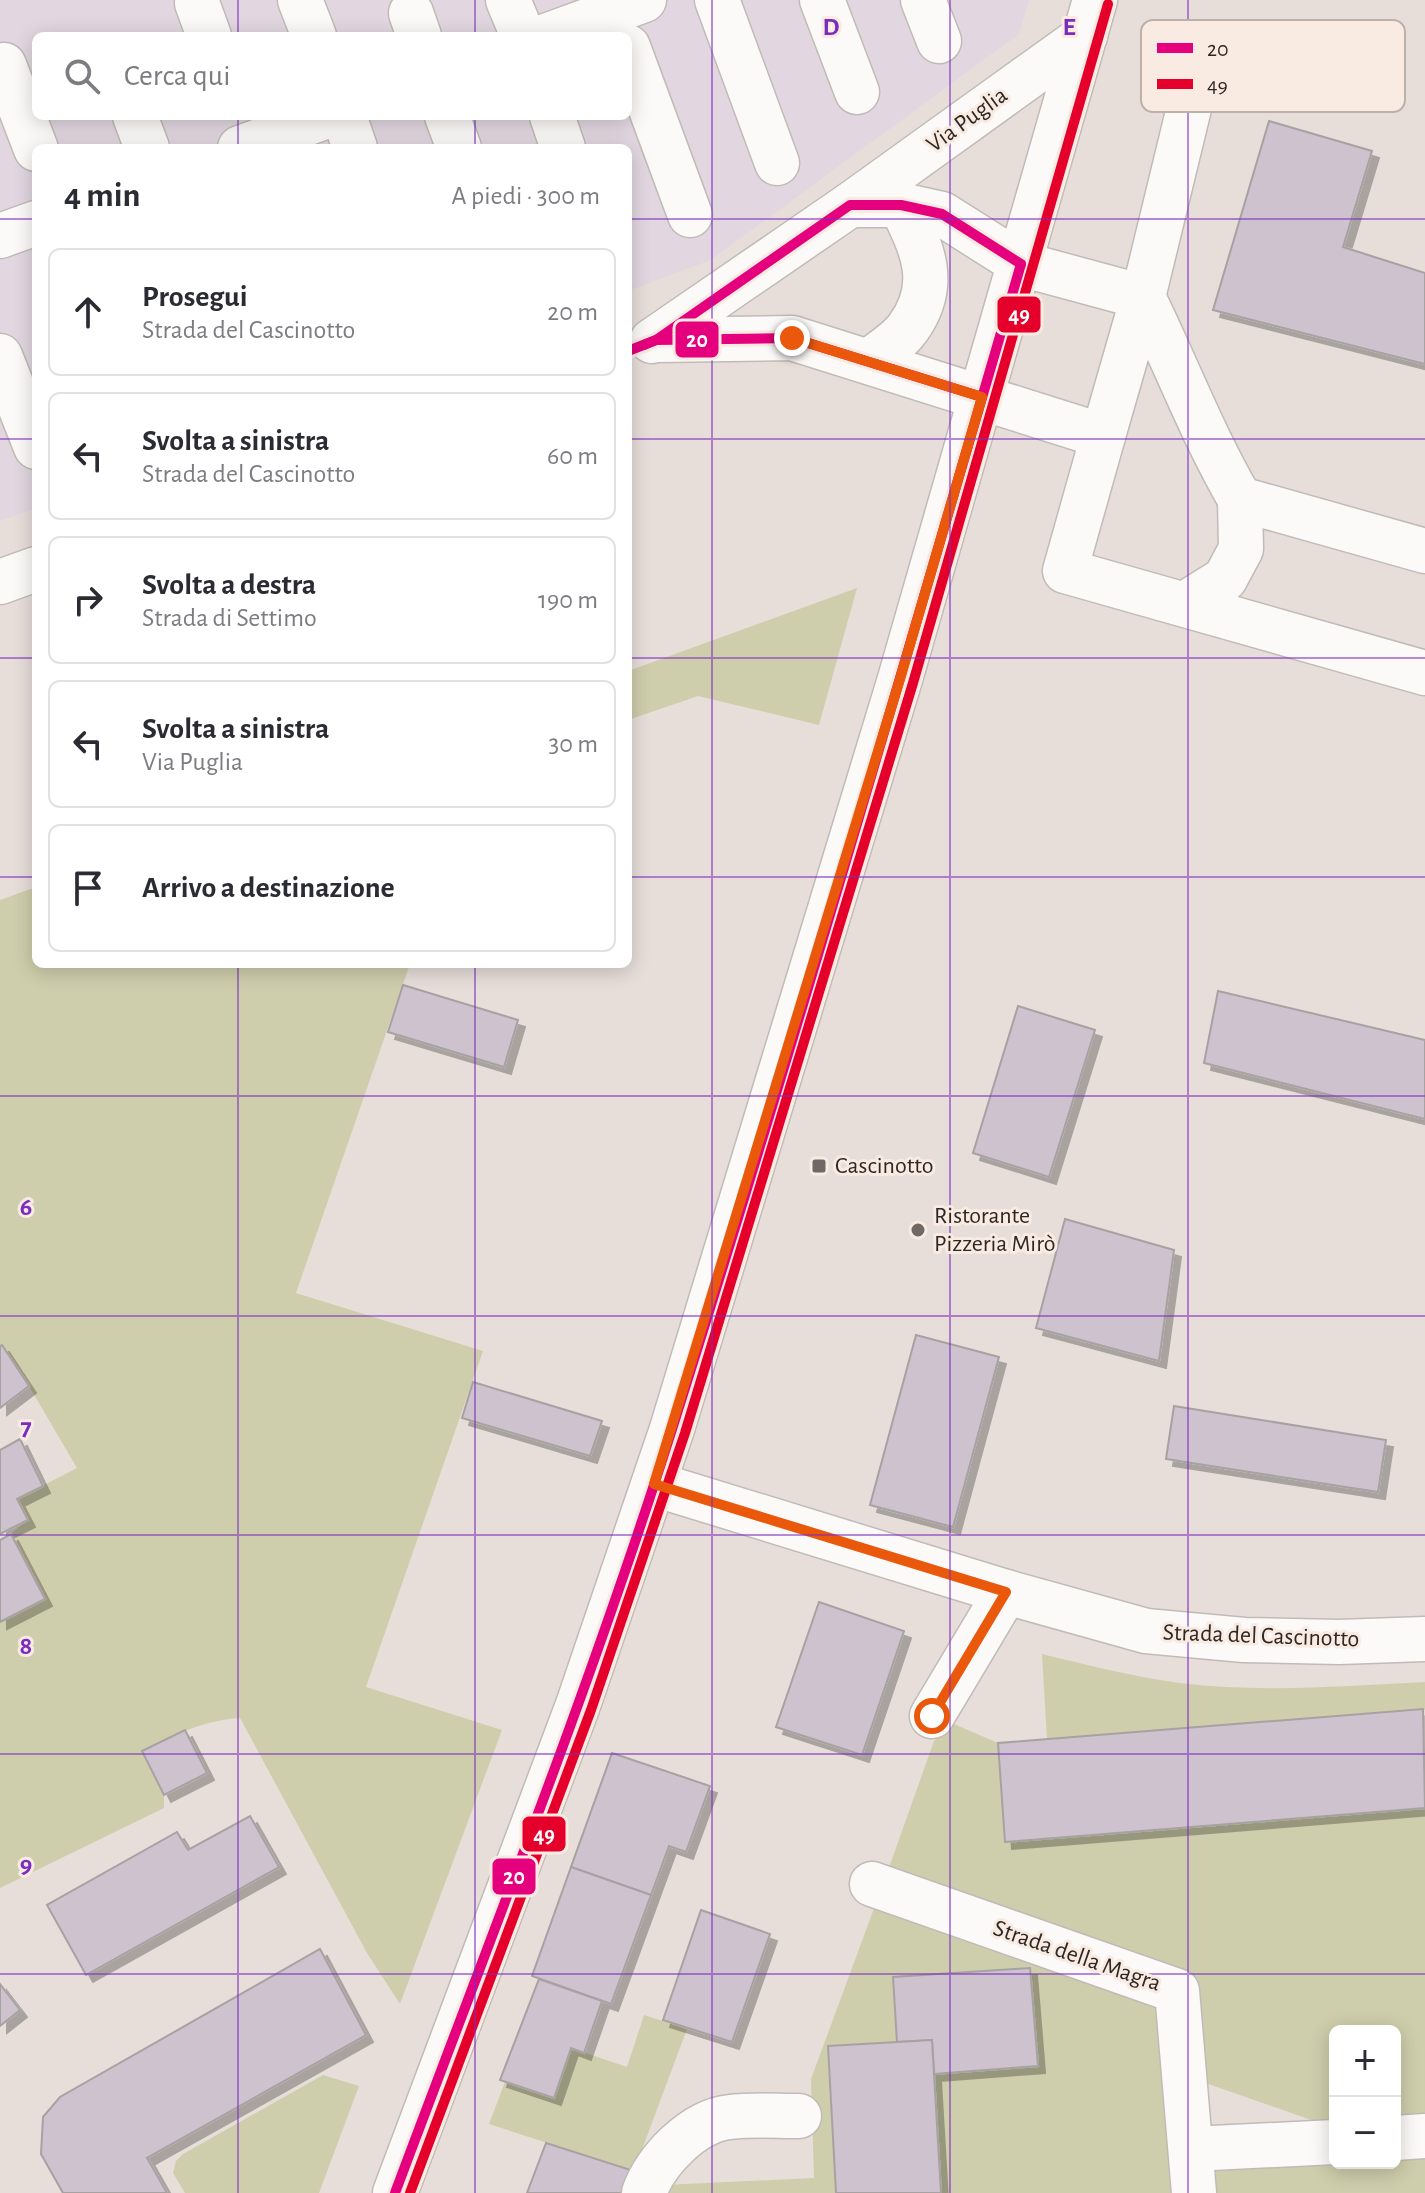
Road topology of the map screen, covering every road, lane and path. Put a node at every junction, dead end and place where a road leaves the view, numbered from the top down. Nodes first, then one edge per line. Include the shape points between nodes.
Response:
1 (300, 0) edge
2 (508, 0) edge
3 (717, 0) edge
4 (822, 0) edge
5 (923, 0) edge
6 (1090, 18) edge
7 (628, 24) edge
8 (312, 32) edge
9 (521, 32) edge
10 (573, 32) edge
11 (632, 36) edge
12 (939, 41) dead end
13 (4, 65) dead end
14 (857, 92) dead end
15 (1188, 112) edge
16 (136, 120) edge
17 (313, 120) edge
18 (345, 120) edge
19 (448, 120) edge
20 (553, 120) edge
21 (244, 139) edge
22 (34, 144) edge
23 (146, 144) edge
24 (354, 144) edge
25 (458, 144) edge
26 (562, 144) edge
27 (777, 163) dead end
28 (850, 205) junction
29 (901, 205) junction
30 (690, 215) dead end
31 (32, 224) edge
32 (0, 236) edge
33 (1021, 264) junction
34 (1143, 297) junction
35 (642, 345) edge
36 (0, 356) edge
37 (869, 361) junction
38 (982, 397) junction
39 (1103, 436) junction
40 (32, 437) edge
41 (1240, 499) junction
42 (1425, 551) edge
43 (1185, 604) junction
44 (1425, 673) edge
45 (654, 1484) junction
46 (1006, 1592) junction
47 (1425, 1639) edge
48 (932, 1716) dead end
49 (872, 1884) dead end
50 (799, 2116) dead end
51 (1425, 2136) edge
52 (1401, 2138) edge
53 (1329, 2142) edge
54 (1191, 2149) junction
55 (395, 2193) edge
56 (644, 2193) edge
57 (1194, 2193) edge

1 - 8 main road
2 - 9 main road
3 - 27 main road
4 - 14 main road
5 - 12 main road
6 - 28 main road, Via Puglia
6 - 33 main road
7 - 10 main road
11 - 30 main road
13 - 22 main road
15 - 34 main road
16 - 23 main road
17 - 21 main road
18 - 24 main road
19 - 25 main road
20 - 26 main road
28 - 29 main road
28 - 35 main road, Via Puglia
29 - 33 main road via 942,214
29 - 37 main road via 921,246 925,287 906,331
31 - 32 main road
33 - 34 main road
33 - 38 main road
34 - 39 main road
34 - 41 main road via 1214,455
35 - 37 main road, Via Puglia via 792,338
36 - 40 main road
37 - 38 main road, Via Puglia
38 - 39 main road, Via Puglia
38 - 45 main road
39 - 43 main road via 1065,571
41 - 42 main road
41 - 43 main road via 1241,549 1225,579
43 - 44 main road
45 - 46 main road, Strada del Cascinotto
45 - 55 main road via 578,1705
46 - 47 main road, Strada del Cascinotto via 1146,1631 1244,1640
46 - 48 main road
49 - 54 main road, Strada della Magra via 1177,1991
50 - 56 main road via 726,2117 686,2135 655,2168
51 - 52 main road
53 - 54 main road
54 - 57 main road, Strada della Magra

